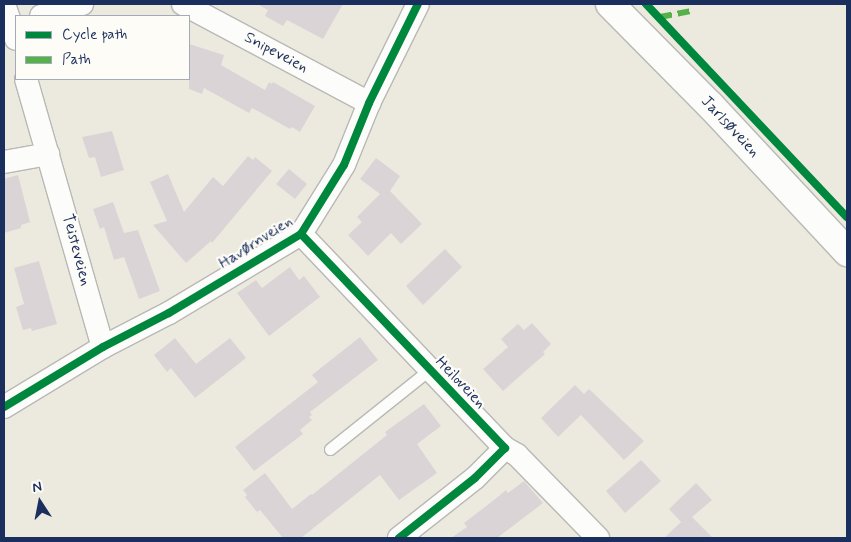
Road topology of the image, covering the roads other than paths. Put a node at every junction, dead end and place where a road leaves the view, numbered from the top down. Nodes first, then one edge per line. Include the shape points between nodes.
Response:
1 (4, 4) edge
2 (82, 4) edge
3 (183, 4) edge
4 (418, 4) edge
5 (610, 4) edge
6 (44, 15) edge
7 (15, 29) edge
8 (26, 80) edge
9 (369, 103) junction
10 (48, 154) junction
11 (4, 162) edge
12 (301, 234) junction
13 (847, 252) edge
14 (103, 347) junction
15 (429, 370) junction
16 (4, 407) edge
17 (505, 448) junction
18 (330, 449) dead end
19 (399, 538) edge
20 (598, 538) edge

1 - 7 street
2 - 6 street
3 - 9 street, Snipeveien
4 - 9 street, Havørnveien
5 - 13 street, Jarlsøveien via 711,106
8 - 10 street, Teisteveien
9 - 12 street, Havørnveien via 344,165
10 - 11 street
10 - 14 street, Teisteveien
12 - 14 street, Havørnveien
12 - 15 street, Heiloveien
14 - 16 street, Havørnveien
15 - 17 street, Heiloveien
15 - 18 lane
17 - 19 street via 475,478
17 - 20 street, Heiloveien via 517,455

